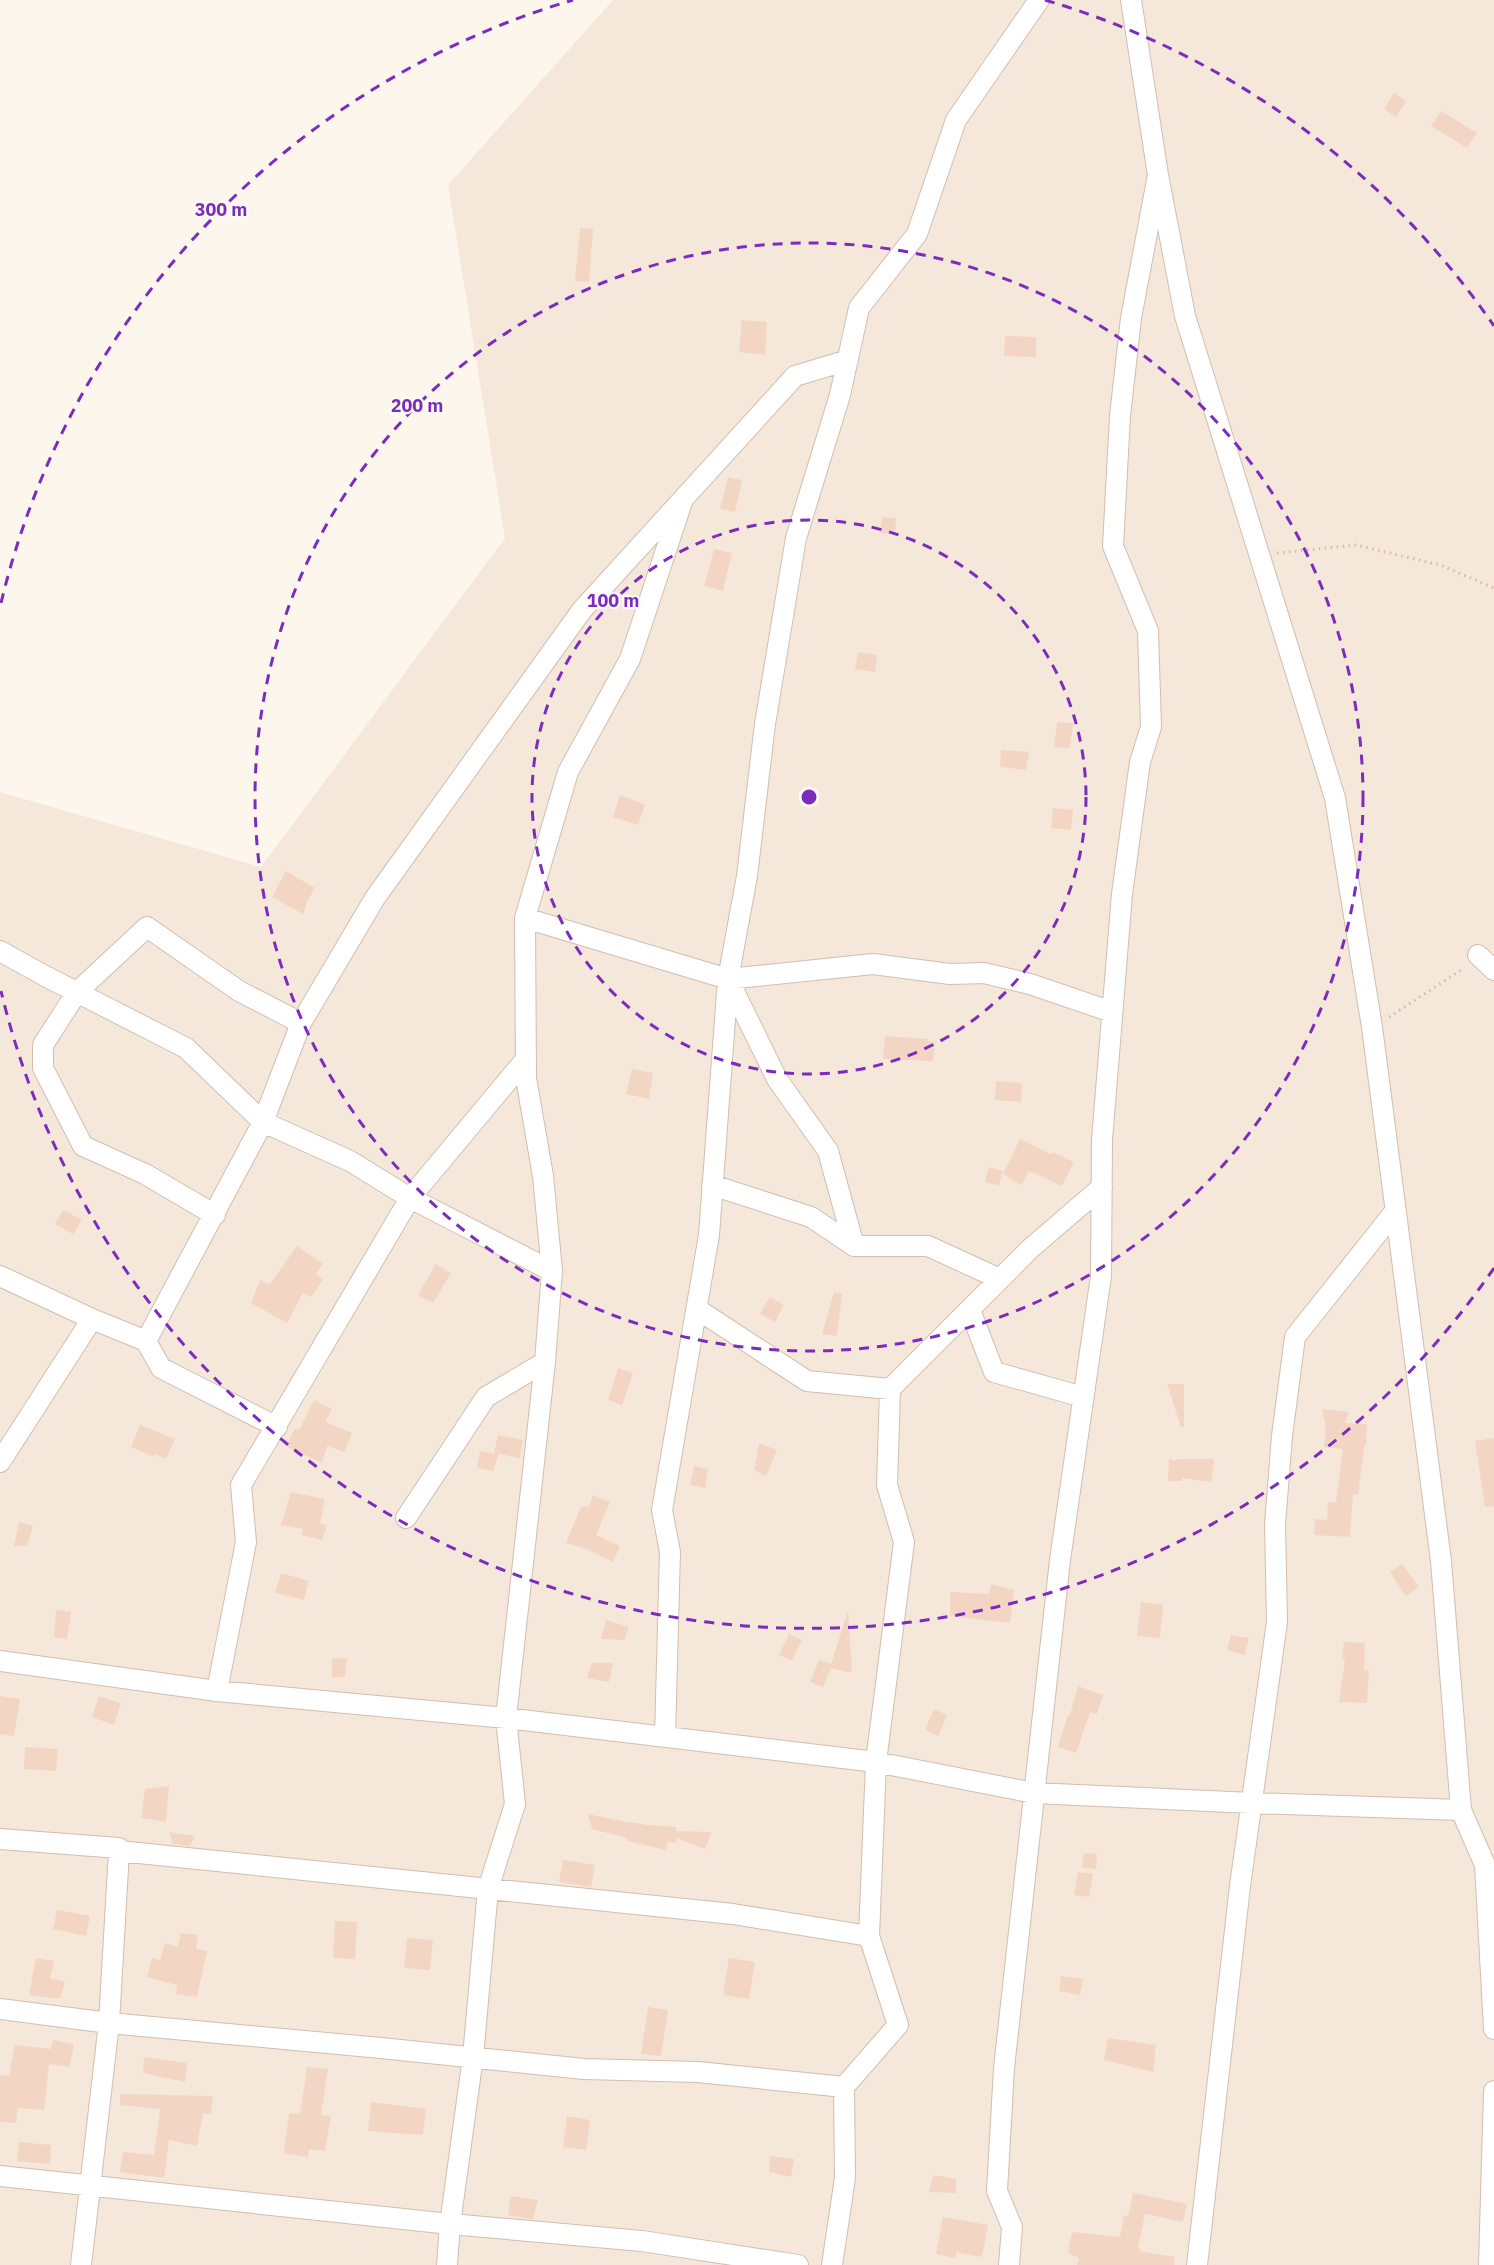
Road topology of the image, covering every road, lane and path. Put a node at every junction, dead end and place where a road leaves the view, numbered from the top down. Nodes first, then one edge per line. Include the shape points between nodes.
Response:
1 (1039, 0) edge
2 (1131, 0) edge
3 (1158, 175) junction
4 (848, 360) junction
5 (683, 499) junction
6 (1261, 554) junction
7 (1494, 588) edge
8 (525, 918) junction
9 (0, 951) edge
10 (1478, 955) joint
11 (1494, 970) edge
12 (728, 979) junction
13 (77, 992) junction
14 (1112, 1011) junction
15 (301, 1023) junction
16 (1372, 1028) junction
17 (526, 1059) junction
18 (263, 1122) junction
19 (712, 1185) junction
20 (1102, 1187) junction
21 (410, 1198) junction
22 (1396, 1210) junction
23 (215, 1215) junction
24 (854, 1246) junction
25 (552, 1271) junction
26 (0, 1276) edge
27 (1000, 1279) junction
28 (697, 1309) junction
29 (970, 1310) junction
30 (92, 1319) junction
31 (146, 1341) junction
32 (545, 1362) junction
33 (890, 1389) junction
34 (1083, 1397) junction
35 (277, 1427) junction
36 (0, 1462) edge
37 (406, 1518) dead end
38 (0, 1661) edge
39 (217, 1691) junction
40 (506, 1718) junction
41 (665, 1736) junction
42 (876, 1762) junction
43 (1034, 1793) junction
44 (1252, 1803) junction
45 (1461, 1810) junction
46 (0, 1839) edge
47 (119, 1851) junction
48 (489, 1889) junction
49 (869, 1936) junction
50 (0, 2009) edge
51 (109, 2024) junction
52 (1494, 2029) edge
53 (473, 2058) junction
54 (844, 2087) junction
55 (1494, 2091) edge
56 (0, 2176) edge
57 (90, 2185) junction
58 (450, 2224) junction
59 (81, 2265) edge
60 (447, 2265) edge
61 (798, 2265) edge
62 (832, 2265) edge
63 (1009, 2265) edge
64 (1197, 2265) edge
65 (1489, 2265) edge

1 - 4 street via 956,120 917,234 859,308
2 - 3 street
3 - 6 street via 1185,316
3 - 14 street via 1131,318 1120,416 1113,546 1148,631 1151,727 1140,762 1122,894
4 - 5 street via 795,376
4 - 12 street via 796,538 765,724 747,876
5 - 8 street via 630,659 568,772
5 - 15 street via 582,610 375,898
6 - 7 path via 1356,545 1440,565
6 - 16 street via 1335,798
8 - 12 street
8 - 17 street
9 - 13 street
10 - 11 street
10 - 16 path via 1457,974
12 - 14 street via 873,964 950,974 984,973
12 - 19 street
12 - 24 street via 777,1080 828,1151
13 - 15 street via 147,927 239,991
13 - 18 street via 186,1048
13 - 23 street via 43,1045 43,1068 83,1146 145,1174
14 - 20 street
15 - 18 street
16 - 22 street
17 - 21 street
17 - 25 street
18 - 21 street via 350,1161
18 - 23 street
19 - 24 street via 811,1217
19 - 28 street via 709,1235
20 - 27 street
20 - 34 street via 1101,1276
21 - 25 street
21 - 35 street
22 - 44 street via 1295,1337 1275,1524 1277,1622
22 - 45 street via 1441,1561
23 - 31 street
24 - 27 street via 928,1246
25 - 32 street
26 - 30 street
27 - 29 street
28 - 33 street via 807,1381
28 - 41 street via 662,1510 670,1552
29 - 33 street
29 - 34 street via 994,1372
30 - 31 street
30 - 36 street
31 - 35 street via 161,1368
32 - 37 street via 486,1397
32 - 40 street
33 - 42 street via 887,1485 904,1542
34 - 43 street
35 - 39 street via 241,1485 246,1542
38 - 39 street
39 - 40 street
40 - 41 street
40 - 48 street via 515,1804
41 - 42 street
42 - 43 street
42 - 49 street
43 - 44 street
43 - 63 street via 999,2135 998,2191 1012,2227
44 - 45 street
44 - 64 street
45 - 52 street via 1485,1865
46 - 47 street
47 - 48 street
47 - 51 street
48 - 49 street via 733,1914
48 - 53 street
49 - 54 street via 898,2025
50 - 51 street
51 - 53 street
51 - 57 street
53 - 54 street via 584,2069 698,2072
53 - 58 street
54 - 62 street via 845,2178
55 - 65 street
56 - 57 street
57 - 58 street
57 - 59 street
58 - 60 street
58 - 61 street via 642,2241

